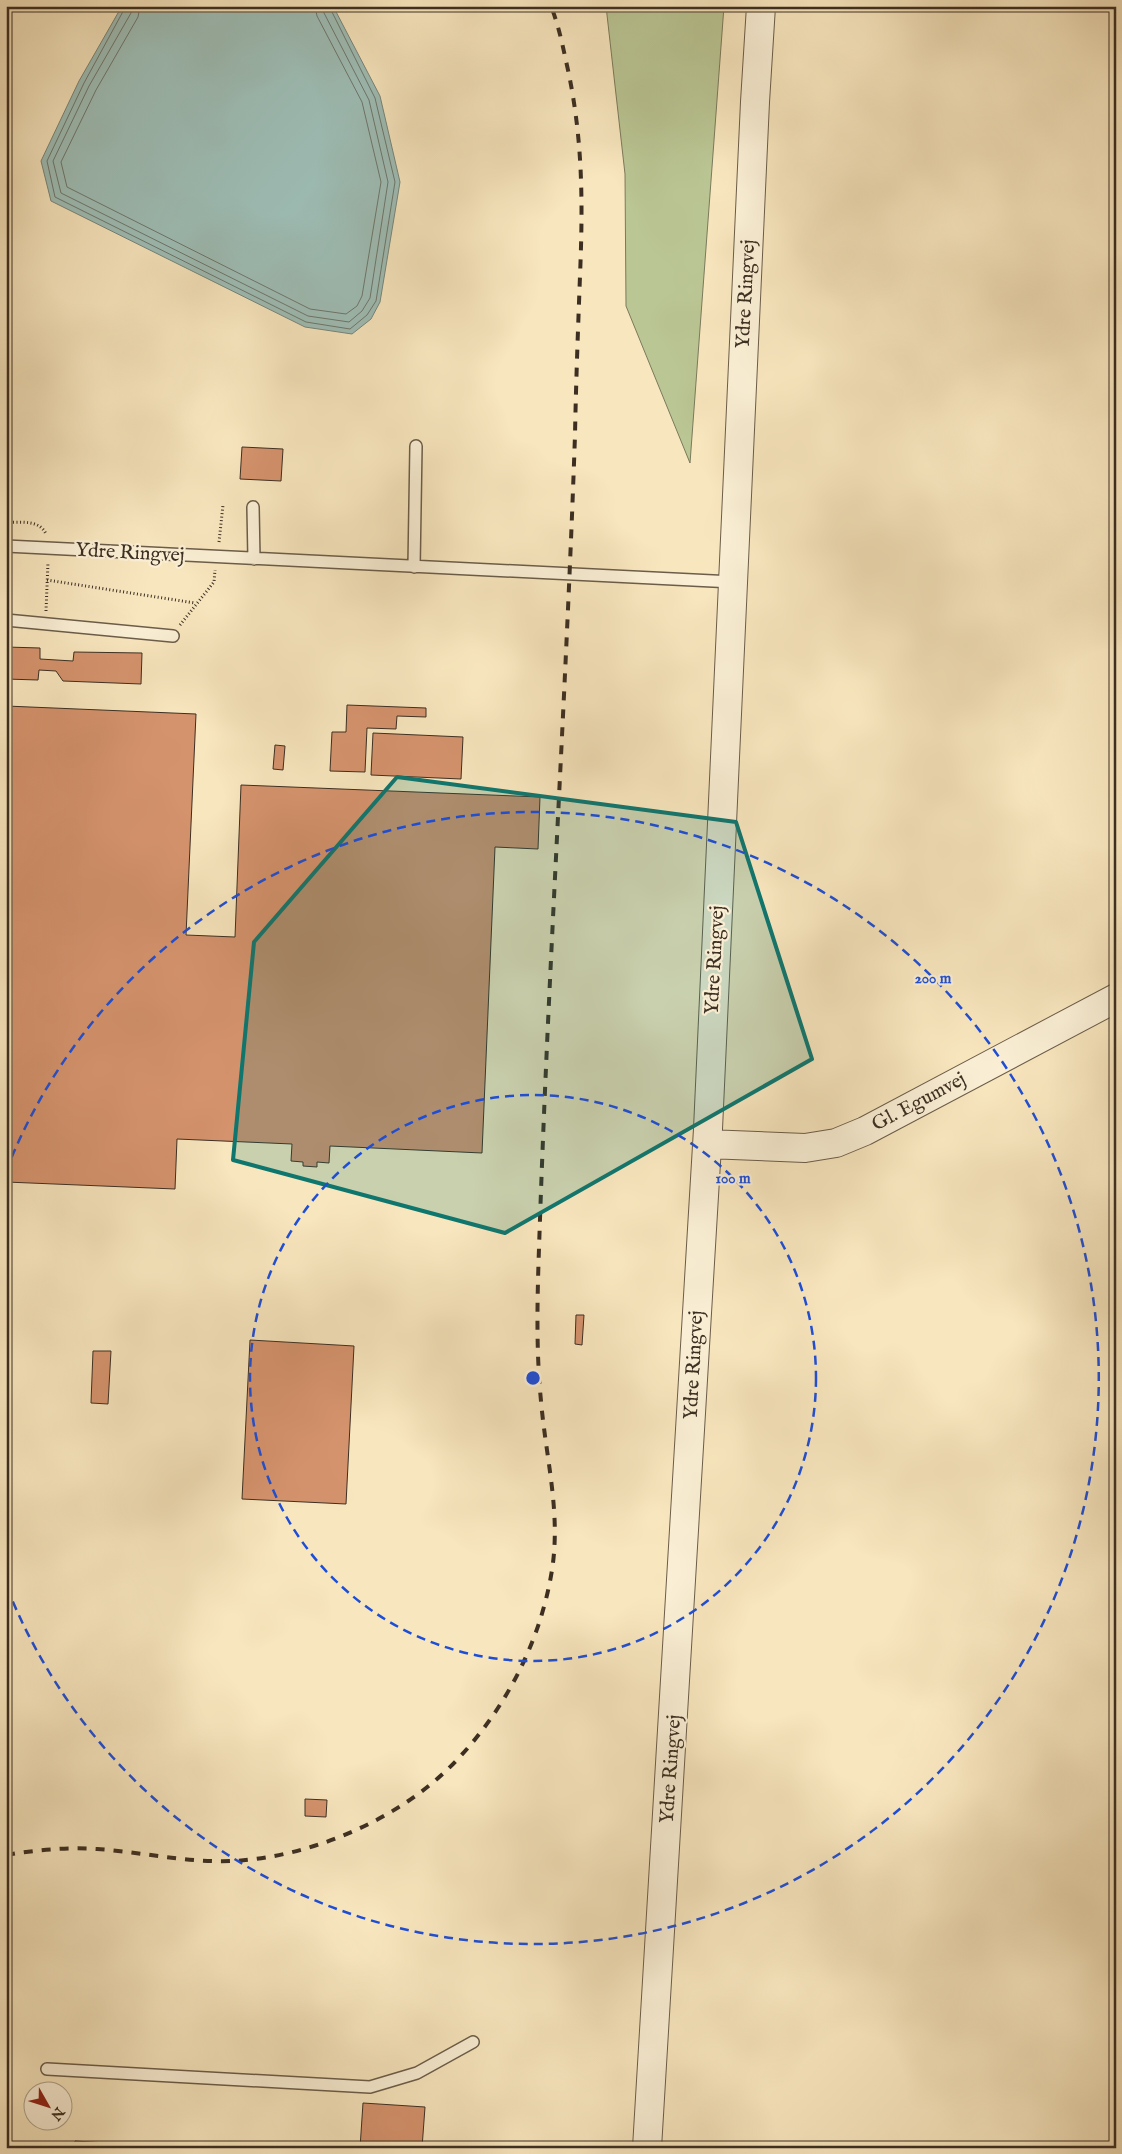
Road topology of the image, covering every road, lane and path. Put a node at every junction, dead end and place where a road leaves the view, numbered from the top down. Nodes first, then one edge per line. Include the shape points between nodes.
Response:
1 (761, 6) edge
2 (416, 446) dead end
3 (253, 507) dead end
4 (6, 546) edge
5 (254, 559) junction
6 (414, 567) junction
7 (47, 580) dead end
8 (733, 582) junction
9 (6, 620) edge
10 (173, 636) joint
11 (1116, 998) edge
12 (706, 1144) junction
13 (473, 2042) dead end
14 (47, 2069) dead end
15 (647, 2148) edge

1 - 8 street, Ydre Ringvej
2 - 6 lane
3 - 5 lane
4 - 5 lane, Ydre Ringvej
5 - 6 lane, Ydre Ringvej
6 - 8 lane, Ydre Ringvej
7 - 10 path via 196,603
8 - 12 street, Ydre Ringvej
9 - 10 lane
11 - 12 street, Gl. Egumvej via 865,1131 836,1143 805,1148
12 - 15 street, Ydre Ringvej
13 - 14 lane via 417,2072 370,2087

